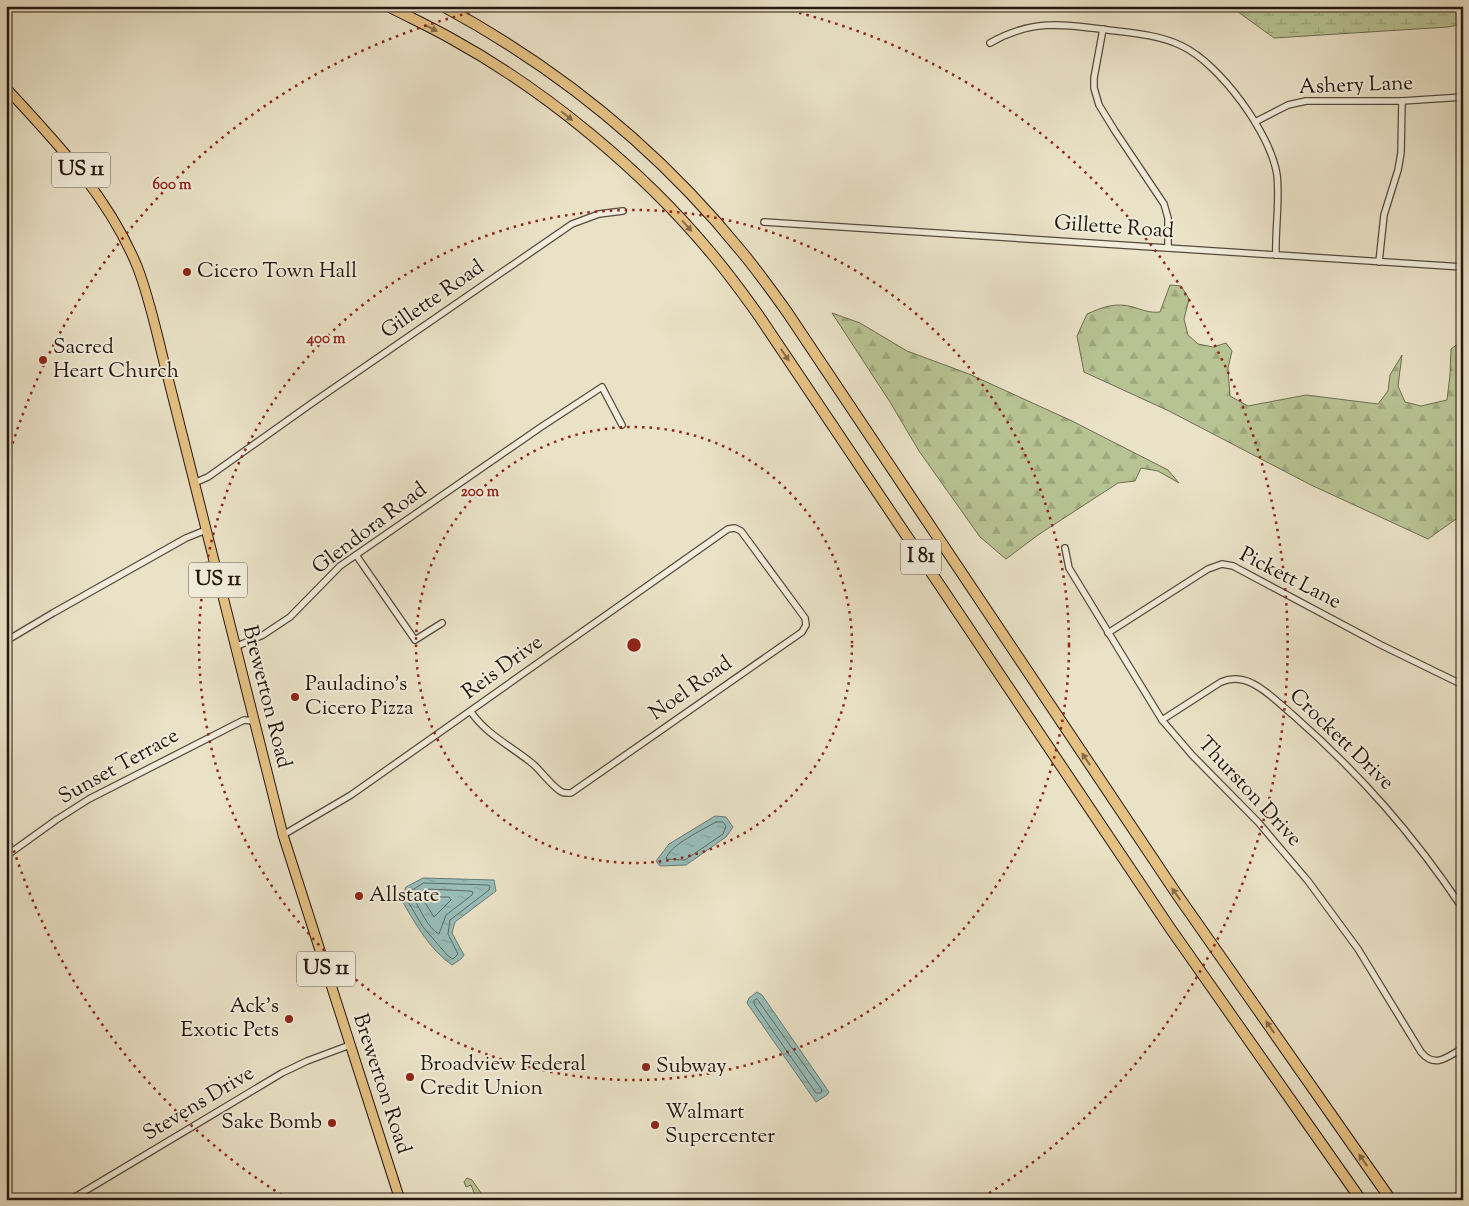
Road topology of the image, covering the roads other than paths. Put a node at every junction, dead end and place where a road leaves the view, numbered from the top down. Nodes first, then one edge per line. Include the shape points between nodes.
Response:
1 (388, 6) edge
2 (443, 6) edge
3 (1103, 29) junction
4 (990, 43) dead end
5 (6, 88) edge
6 (1463, 97) edge
7 (1402, 101) junction
8 (1255, 122) junction
9 (623, 211) dead end
10 (764, 222) dead end
11 (1168, 248) junction
12 (1276, 255) junction
13 (1379, 262) junction
14 (1463, 267) edge
15 (622, 425) dead end
16 (194, 483) junction
17 (206, 530) junction
18 (741, 531) joint
19 (1065, 548) dead end
20 (356, 555) junction
21 (442, 623) dead end
22 (1108, 633) junction
23 (6, 641) edge
24 (235, 647) junction
25 (1463, 685) edge
26 (471, 712) junction
27 (1162, 720) junction
28 (254, 721) junction
29 (283, 835) junction
30 (6, 856) edge
31 (1463, 909) edge
32 (350, 1045) junction
33 (1463, 1048) edge
34 (70, 1200) edge
35 (400, 1200) edge
36 (1360, 1200) edge
37 (1391, 1200) edge

1 -> 36 highway, I 81 via 452,39 554,106 645,182 711,252 765,324 1170,928
37 -> 2 highway, I 81 via 1176,893 787,312 742,251 673,175 588,100 532,59
3 - 4 street via 1053,24 1031,26
3 - 8 street via 1152,36 1184,46 1217,72
3 - 11 street via 1094,78 1099,105 1164,204 1168,218
5 - 16 main road, Brewerton Road / US 11 via 87,179 110,213 137,266 148,298
6 - 7 street, Ashery Lane
7 - 8 street, Ashery Lane via 1296,102
7 - 13 street via 1401,153 1384,215
8 - 12 street via 1277,175
9 - 16 street, Gillette Road via 599,214 572,224 208,477
10 - 11 street, Gillette Road
11 - 12 street, Gillette Road
12 - 13 street, Gillette Road
13 - 14 street, Gillette Road
15 - 20 street, Glendora Road via 602,387
16 - 17 main road, Brewerton Road / US 11
17 - 23 street
17 - 24 main road, Brewerton Road / US 11
18 - 26 street, Reis Drive via 735,528 724,531
18 - 26 street, Noel Road via 800,609 806,625 802,632 579,788 565,794 558,790 532,763 502,743
19 - 22 street, Thurston Drive via 1069,568
20 - 21 street via 415,640
20 - 24 street, Glendora Road via 340,566 290,617 263,635
22 - 25 street, Pickett Lane via 1208,569 1222,564 1233,566
22 - 27 street, Thurston Drive
24 - 28 main road, Brewerton Road / US 11
26 - 29 street, Reis Drive via 351,794
27 - 31 street, Crockett Drive via 1221,682 1242,679 1256,686 1316,735 1378,797
27 - 33 street, Thurston Drive via 1258,822 1308,881 1358,949 1426,1058 1441,1060
28 - 29 main road, Brewerton Road / US 11
28 - 30 street, Sunset Terrace via 238,722 105,790
29 - 32 main road, Brewerton Road / US 11
32 - 34 street, Stevens Drive via 282,1073
32 - 35 main road, Brewerton Road / US 11

